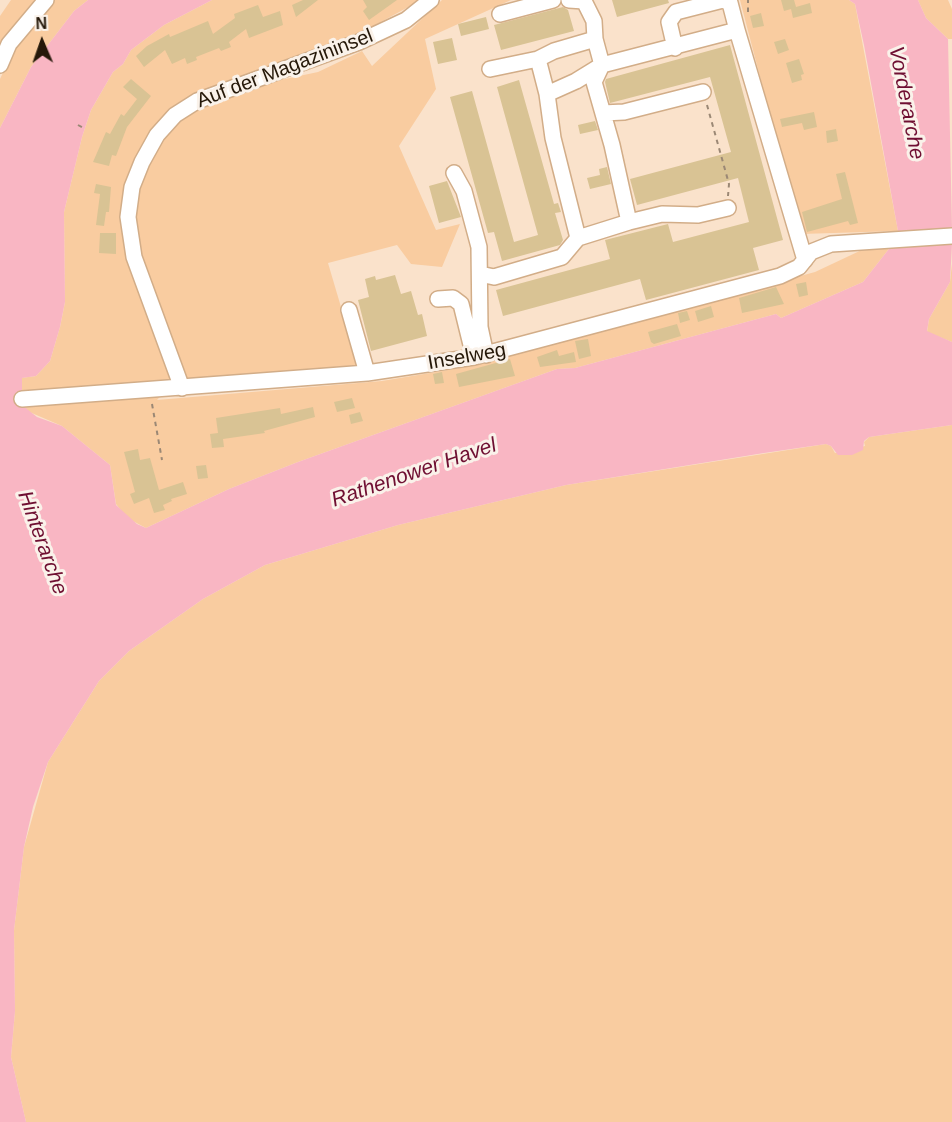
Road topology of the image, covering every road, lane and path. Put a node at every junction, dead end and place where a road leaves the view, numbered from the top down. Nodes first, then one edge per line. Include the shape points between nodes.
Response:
1 (46, 0) edge
2 (431, 0) edge
3 (554, 0) edge
4 (569, 0) edge
5 (500, 14) dead end
6 (737, 30) junction
7 (595, 39) junction
8 (675, 48) junction
9 (538, 59) junction
10 (602, 64) junction
11 (0, 65) edge
12 (490, 69) dead end
13 (703, 92) joint
14 (547, 94) junction
15 (603, 113) junction
16 (78, 125) dead end
17 (85, 129) dead end
18 (454, 173) dead end
19 (728, 208) joint
20 (629, 222) junction
21 (952, 236) edge
22 (578, 238) junction
23 (805, 260) junction
24 (480, 274) junction
25 (438, 299) dead end
26 (349, 310) dead end
27 (480, 356) junction
28 (367, 373) junction
29 (182, 388) junction
30 (149, 390) junction
31 (22, 399) dead end
32 (162, 460) dead end

1 - 11 street via 9,45
2 - 29 street, Auf der Magazininsel via 406,20 359,42 197,101 174,115 157,135 141,162 128,217 134,257
3 - 5 street
4 - 7 street via 584,2 594,21
6 - 8 street
6 - 8 street via 730,3 723,0 676,12 669,22
6 - 23 street
7 - 9 street
7 - 10 street
8 - 10 street
9 - 12 street
9 - 14 street
10 - 14 street
10 - 15 street via 594,82
13 - 15 street via 624,112
13 - 19 path via 729,184
14 - 22 street via 553,138
15 - 20 street
16 - 17 path
18 - 24 street via 464,190 476,236
19 - 20 street via 698,215 662,214
20 - 22 street
21 - 23 street, Inselweg via 831,244 811,252
22 - 24 street via 562,257 494,277
23 - 27 street, Inselweg via 792,272 780,276
24 - 27 street
25 - 27 street via 453,298 461,304
26 - 28 street
27 - 28 street, Inselweg
28 - 29 street, Inselweg
29 - 30 street, Inselweg
30 - 31 street, Inselweg
30 - 32 path

